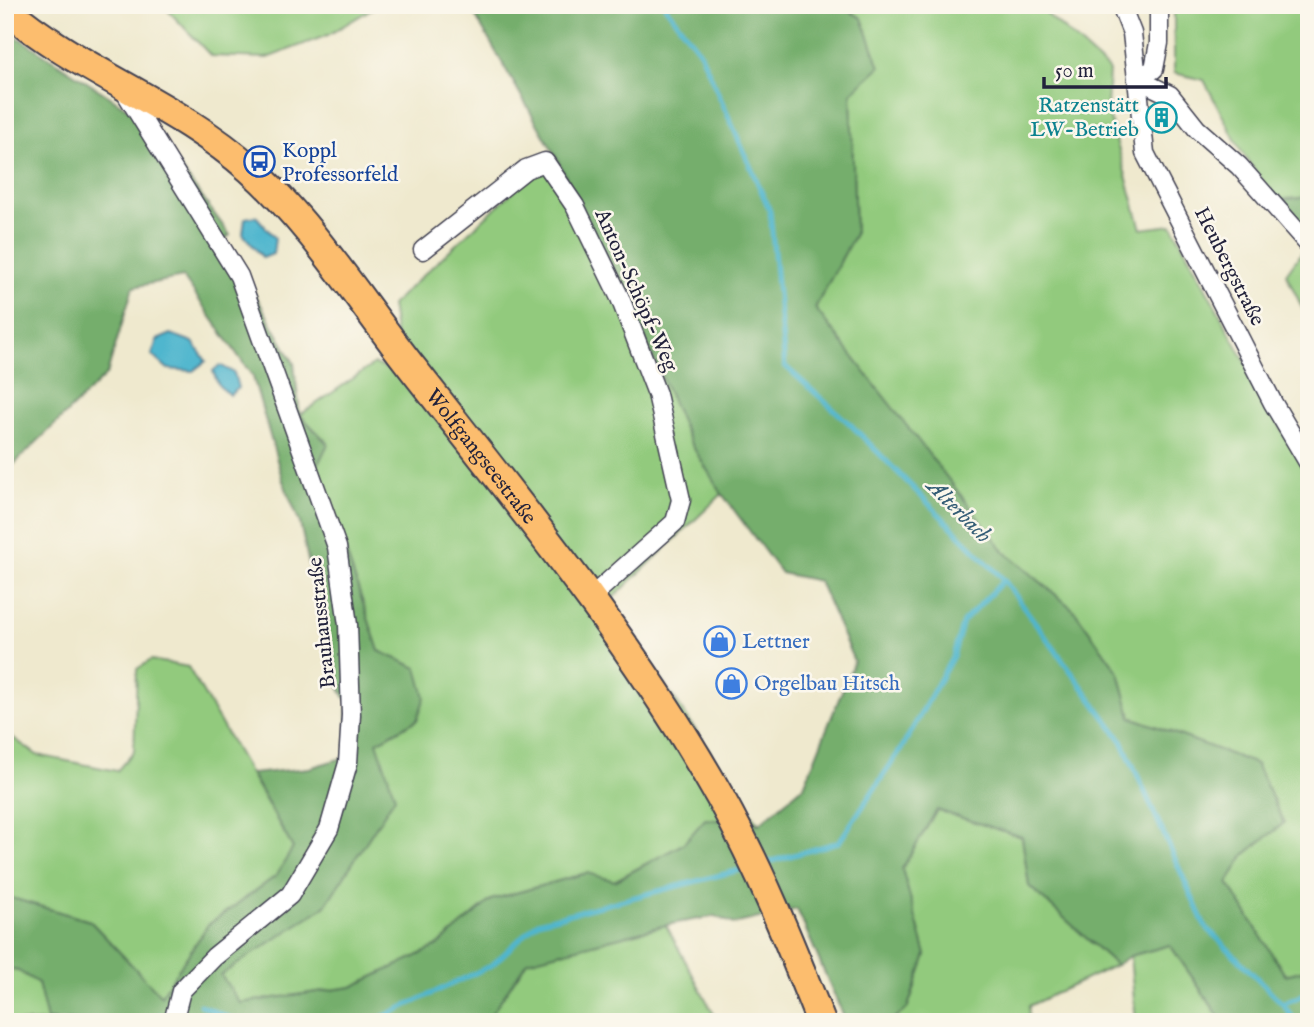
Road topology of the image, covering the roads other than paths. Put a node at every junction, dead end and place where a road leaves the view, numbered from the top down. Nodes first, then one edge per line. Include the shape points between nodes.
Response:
1 (1121, 5) edge
2 (1159, 5) edge
3 (5, 8) edge
4 (1137, 79) junction
5 (118, 81) junction
6 (1309, 245) edge
7 (423, 250) dead end
8 (1309, 464) edge
9 (591, 597) junction
10 (173, 1022) edge
11 (821, 1022) edge

1 - 4 street, Heubergstraße via 1132,33
2 - 4 street via 1154,69
3 - 5 main road, Wolfgangseestraße via 56,46
4 - 6 street via 1170,95
4 - 8 street, Heubergstraße via 1145,153
5 - 9 main road, Wolfgangseestraße via 219,144 290,211
5 - 10 street, Brauhausstraße via 239,276 337,547 348,625 348,764 329,829 290,895 214,957 181,991
7 - 9 street, Anton-Schöpf-Weg via 526,169 545,162 575,206 620,298 657,394 681,500 675,522
9 - 11 main road, Wolfgangseestraße via 720,798 766,889

